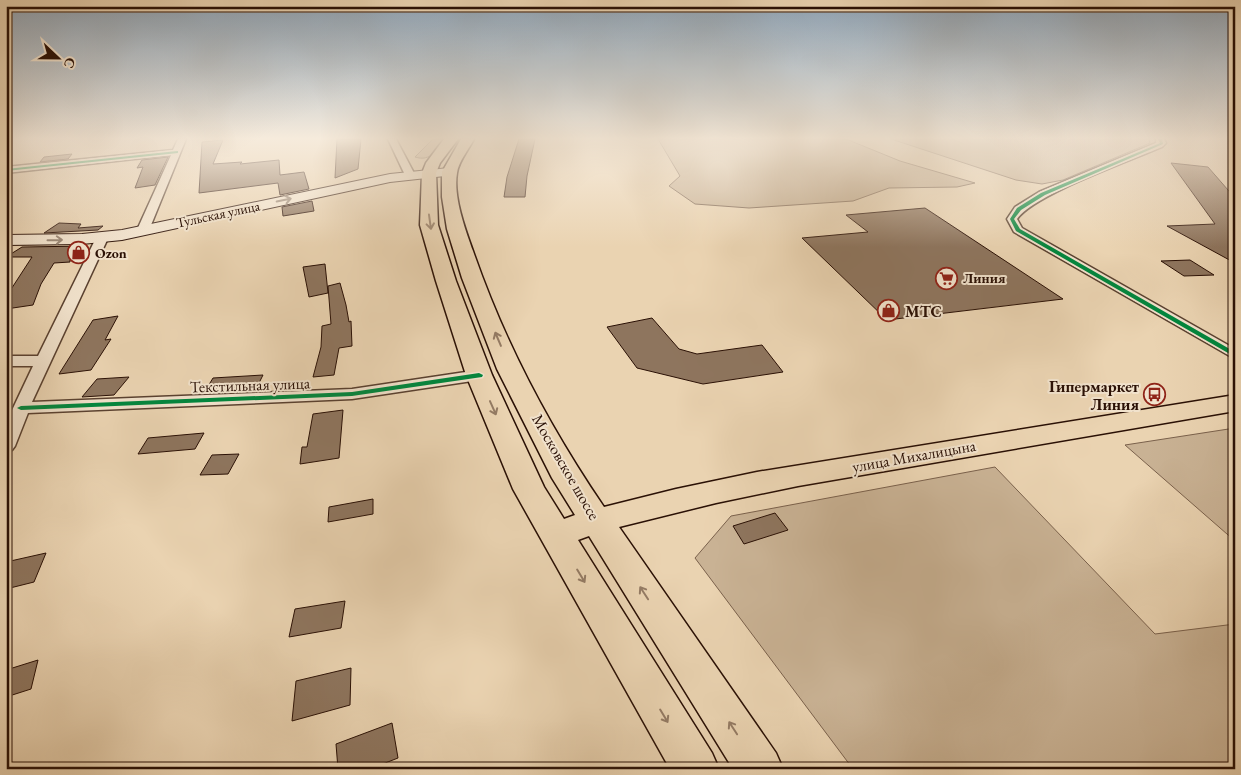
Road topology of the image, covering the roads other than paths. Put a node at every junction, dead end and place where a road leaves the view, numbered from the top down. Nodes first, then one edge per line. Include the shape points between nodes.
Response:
1 (166, 175) edge
2 (414, 175) edge
3 (430, 175) edge
4 (432, 175) edge
5 (1088, 175) edge
6 (143, 230) junction
7 (102, 238) junction
8 (6, 240) edge
9 (1235, 355) edge
10 (45, 361) junction
11 (6, 362) edge
12 (479, 375) junction
13 (1235, 403) edge
14 (21, 408) junction
15 (6, 446) edge
16 (596, 520) junction
17 (556, 534) junction
18 (696, 769) edge
19 (760, 769) edge

1 - 6 street
6 -> 2 main road, Тульская улица
3 -> 12 main road, Московское шоссе via 429,225
16 -> 4 main road, Московское шоссе via 568,478 510,369 472,278 456,230 450,197
5 - 9 street via 1043,194 1019,209 1012,219 1018,230
6 - 7 main road, Тульская улица
8 -> 7 main road, Тульская улица
7 - 10 street
10 - 11 street
10 - 14 street
12 - 14 street, Текстильная улица via 352,394
12 -> 17 main road, Московское шоссе via 530,489
13 - 16 main road, улица Михалицына via 766,481
14 - 15 street
16 - 17 main road, улица Михалицына
19 -> 16 main road, Московское шоссе
17 -> 18 main road, Московское шоссе

